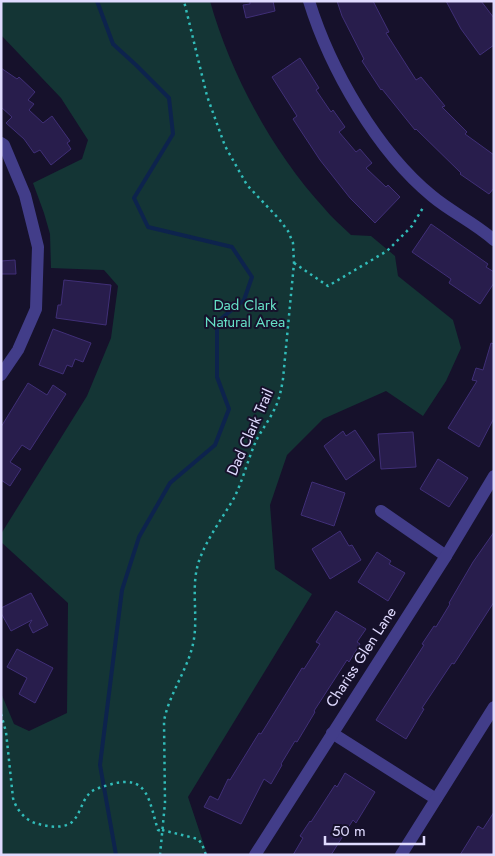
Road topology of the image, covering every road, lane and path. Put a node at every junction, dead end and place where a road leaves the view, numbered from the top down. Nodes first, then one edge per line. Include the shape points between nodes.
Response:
1 (184, 1) edge
2 (309, 1) edge
3 (1, 143) edge
4 (431, 196) junction
5 (494, 240) edge
6 (294, 263) junction
7 (1, 375) edge
8 (494, 476) edge
9 (381, 511) dead end
10 (446, 556) junction
11 (494, 707) edge
12 (1, 714) edge
13 (332, 733) junction
14 (436, 799) junction
15 (162, 830) junction
16 (160, 855) edge
17 (206, 855) edge
18 (255, 855) edge
19 (401, 855) edge

1 - 6 path, Dad Clark Trail via 206,96 225,146 248,186 288,231 293,243
2 - 4 street via 316,25 346,88 388,152
3 - 7 street via 25,195 38,247 36,309 18,350
4 - 5 street
4 - 6 path via 412,226 387,251 328,286
6 - 15 path, Dad Clark Trail via 280,397 256,441 234,496 198,562 194,643 164,721
8 - 10 street, Chariss Glen Lane
9 - 10 street
10 - 13 street, Chariss Glen Lane
11 - 14 street
12 - 15 path via 13,798 27,818 47,826 68,825 89,793 116,783 132,782 144,790 158,830
13 - 14 street
13 - 18 street, Chariss Glen Lane
14 - 19 street
15 - 16 path, Dad Clark Trail
15 - 17 path via 198,839

